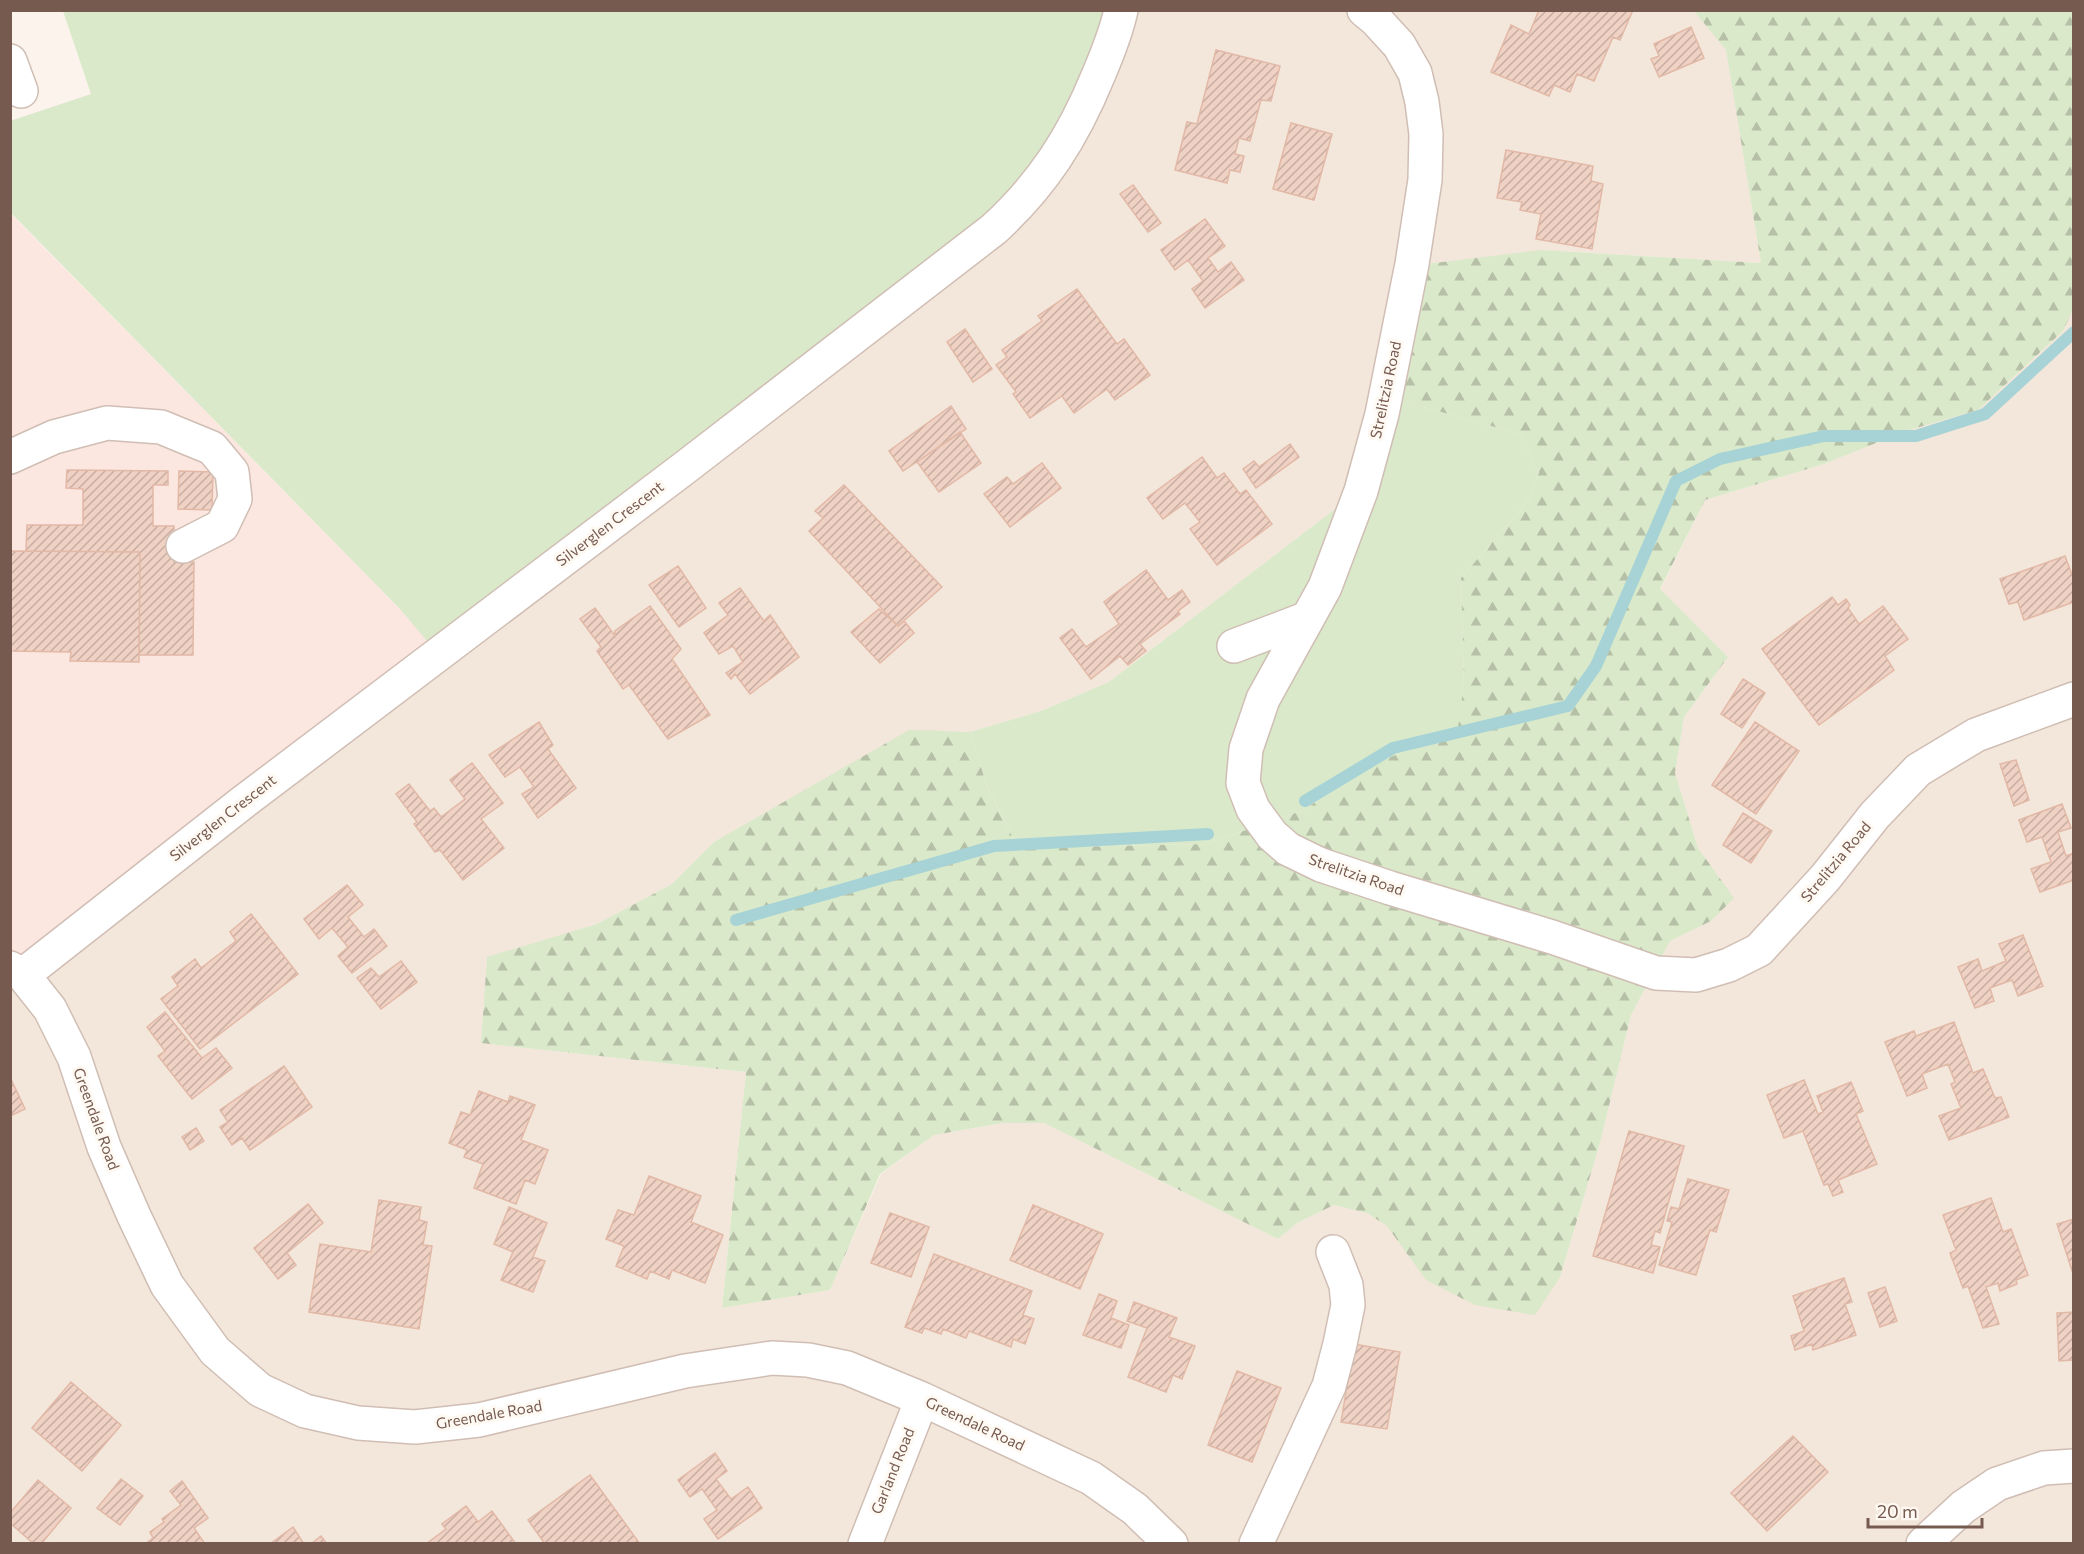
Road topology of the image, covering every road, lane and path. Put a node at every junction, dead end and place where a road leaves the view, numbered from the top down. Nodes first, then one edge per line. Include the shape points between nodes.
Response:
1 (1121, 10) edge
2 (1364, 10) edge
3 (10, 61) edge
4 (21, 91) dead end
5 (10, 457) edge
6 (183, 546) dead end
7 (1308, 618) junction
8 (1234, 646) dead end
9 (2073, 699) edge
10 (17, 972) edge
11 (1333, 1252) dead end
12 (922, 1400) junction
13 (2073, 1466) edge
14 (865, 1544) edge
15 (1170, 1544) edge
16 (1256, 1544) edge
17 (1923, 1544) edge

1 - 10 street, Silverglen Crescent via 1112,43 1063,149 1031,191 994,229 706,452
2 - 7 street, Strelitzia Road via 1399,45 1414,73 1426,134 1425,180 1412,264 1372,457 1341,548
3 - 4 street
5 - 6 street via 54,437 107,423 161,427 212,448 232,471 236,499 222,526
7 - 8 street
7 - 9 street, Strelitzia Road via 1263,699 1246,749 1244,783 1253,808 1272,835 1288,849 1321,865 1656,973 1696,975 1730,965 1759,950 1918,770 1976,735
10 - 12 street, Greendale Road via 51,1009 74,1057 104,1147 167,1285 216,1351 260,1390 305,1411 358,1423 415,1427 479,1420 685,1371 772,1358 848,1368
11 - 16 street via 1346,1285 1348,1305 1329,1386
12 - 14 street, Garland Road
12 - 15 street, Greendale Road via 1091,1478 1135,1509
13 - 17 street via 2044,1468 1997,1484 1963,1507

